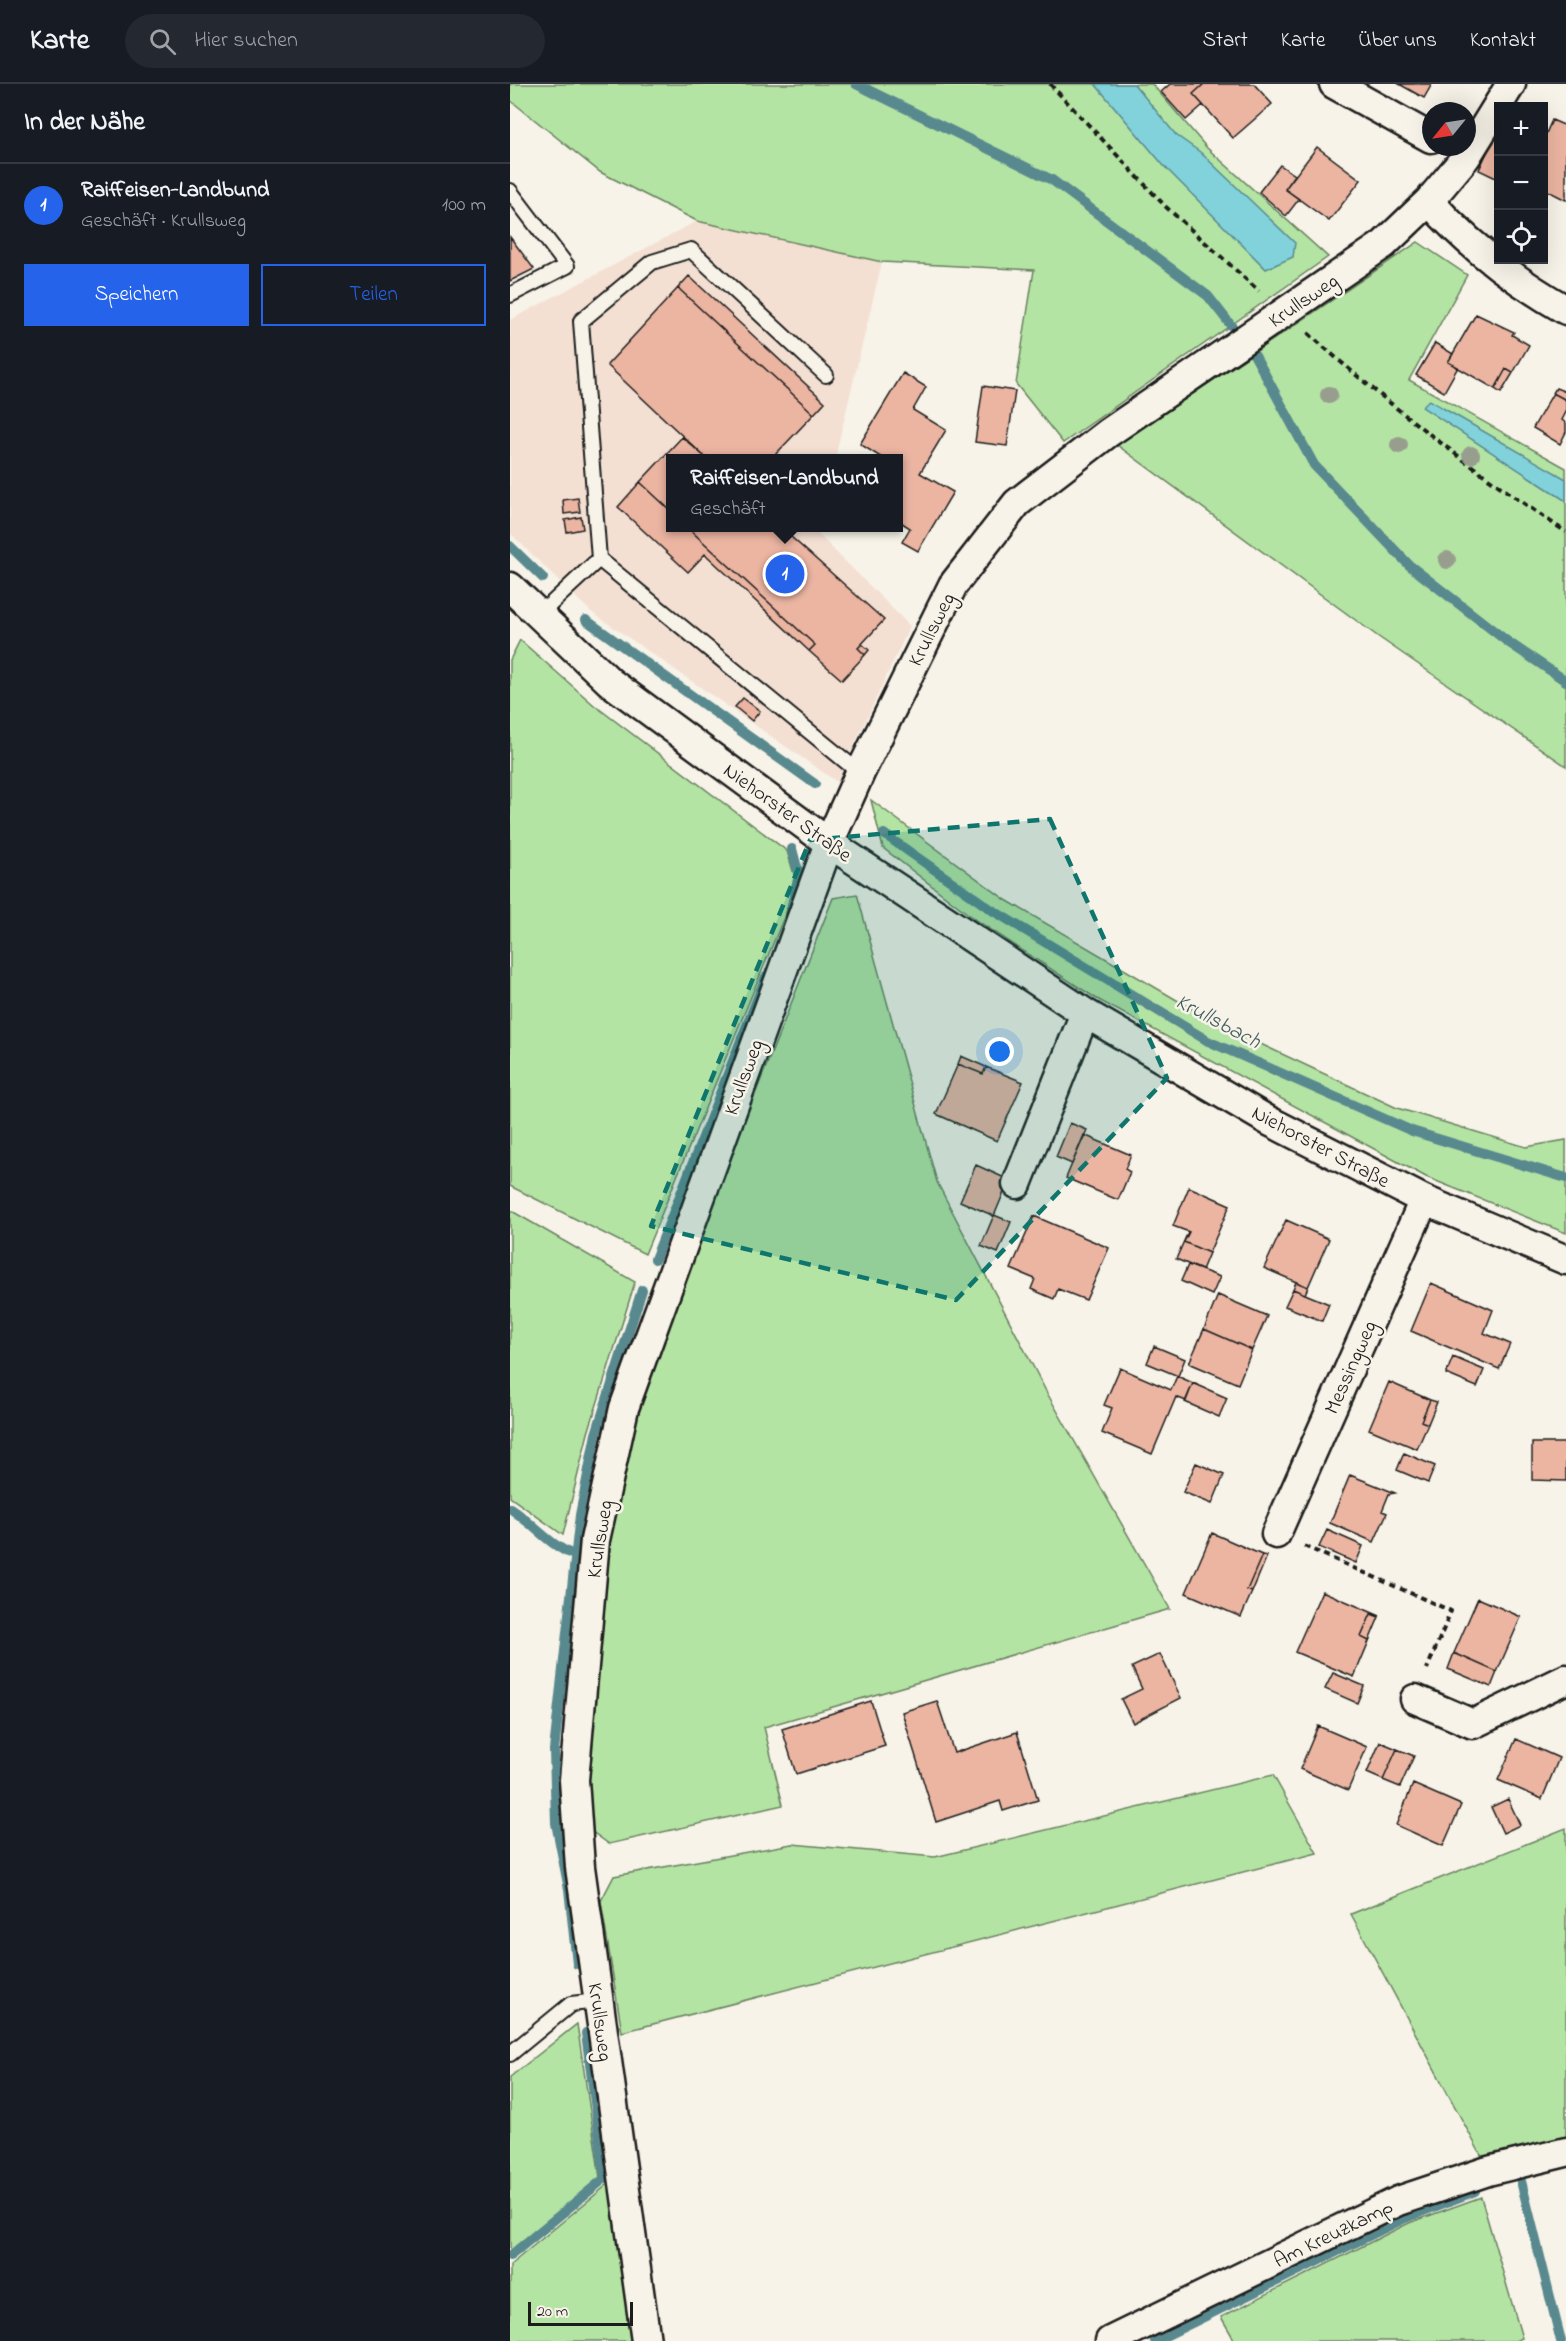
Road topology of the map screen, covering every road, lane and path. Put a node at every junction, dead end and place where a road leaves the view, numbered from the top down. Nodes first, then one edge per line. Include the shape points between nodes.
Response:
1 (1050, 84) edge
2 (1334, 84) edge
3 (1511, 84) edge
4 (1476, 127) edge
5 (1422, 133) edge
6 (1454, 156) edge
7 (510, 191) edge
8 (1429, 201) junction
9 (510, 295) edge
10 (1566, 310) edge
11 (1284, 313) junction
12 (826, 375) dead end
13 (1566, 532) edge
14 (599, 559) junction
15 (510, 588) edge
16 (538, 615) junction
17 (860, 773) junction
18 (829, 843) junction
19 (1085, 1013) junction
20 (1017, 1184) dead end
21 (1424, 1200) junction
22 (1566, 1260) edge
23 (1276, 1534) joint
24 (1566, 1679) edge
25 (1415, 1699) joint
26 (598, 2001) junction
27 (510, 2054) edge
28 (1566, 2152) edge
29 (646, 2341) edge
30 (1110, 2341) edge

1 - 11 path via 1166,207
2 - 5 street
3 - 4 street, Krullsweg
6 - 8 street, Krullsweg
7 - 9 lane via 567,266
8 - 10 street via 1459,235 1528,289
8 - 11 street, Krullsweg via 1384,244
11 - 13 path via 1390,402
11 - 17 street, Krullsweg via 1108,433 1017,503 953,585
12 - 14 lane via 691,250 652,262 580,321
14 - 16 lane
14 - 17 lane
15 - 16 street, Niehorster Straße
16 - 18 street, Niehorster Straße via 610,682
17 - 18 street, Krullsweg
18 - 19 street, Niehorster Straße
18 - 26 street, Krullsweg via 624,1408 595,1540 574,1780 580,1867
19 - 20 street
19 - 21 street, Niehorster Straße via 1269,1120
21 - 22 street, Niehorster Straße
21 - 23 street, Messingweg
23 - 25 path via 1451,1611
24 - 25 street via 1473,1724
26 - 27 lane via 571,2004
26 - 29 street, Krullsweg
28 - 30 street, Am Kreuzkamp via 1488,2171 1398,2201

